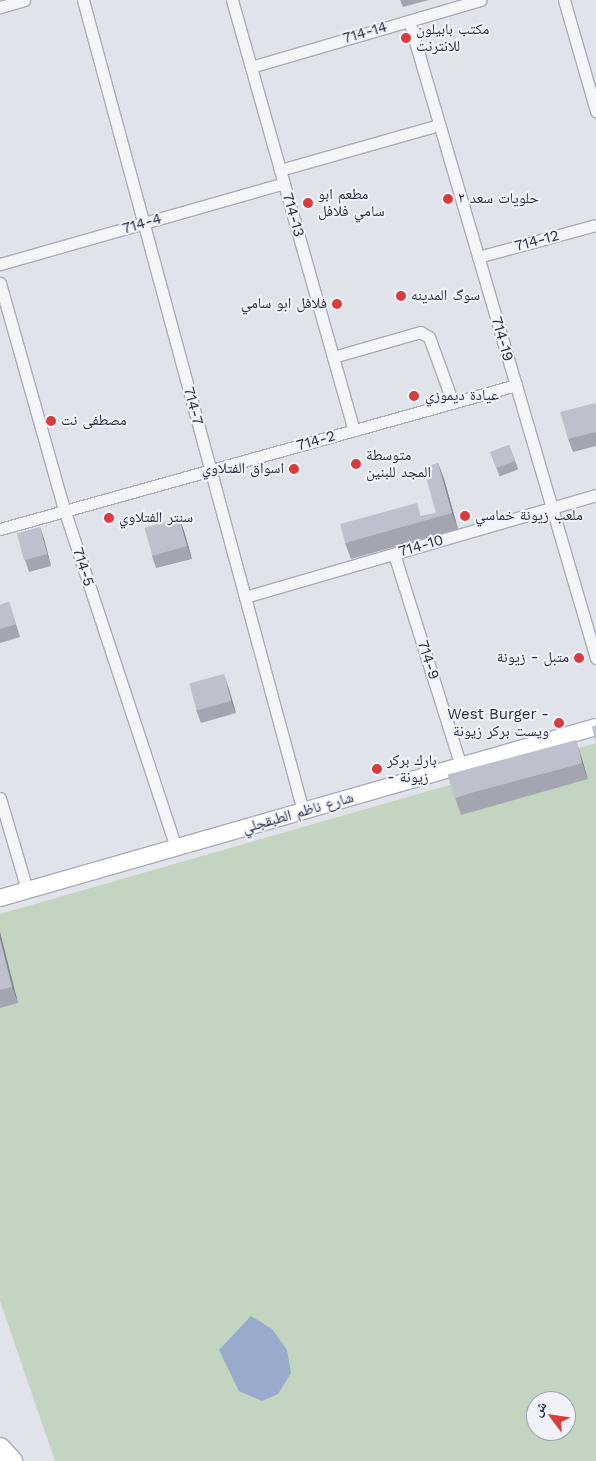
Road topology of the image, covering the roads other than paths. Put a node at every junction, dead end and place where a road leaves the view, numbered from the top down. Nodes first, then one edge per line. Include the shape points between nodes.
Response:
1 (24, 0) edge
2 (83, 0) edge
3 (232, 0) edge
4 (480, 0) edge
5 (564, 0) edge
6 (0, 7) edge
7 (408, 21) junction
8 (251, 67) junction
9 (596, 111) edge
10 (439, 125) junction
11 (280, 170) junction
12 (284, 183) junction
13 (144, 224) junction
14 (596, 225) edge
15 (478, 257) junction
16 (0, 264) edge
17 (0, 283) edge
18 (333, 357) junction
19 (516, 385) junction
20 (453, 403) junction
21 (354, 430) junction
22 (211, 471) junction
23 (596, 494) edge
24 (552, 508) junction
25 (64, 509) junction
26 (0, 529) edge
27 (394, 554) junction
28 (245, 598) junction
29 (596, 658) edge
30 (596, 727) edge
31 (461, 766) junction
32 (0, 798) edge
33 (303, 811) junction
34 (176, 848) junction
35 (27, 890) junction
36 (0, 898) edge
37 (0, 1448) edge
38 (12, 1461) edge

1 - 6 street
2 - 13 street, 714-7
3 - 8 street, 714-13
4 - 7 street, 714-14
5 - 9 street
7 - 8 street, 714-14
7 - 10 street, 714-19
8 - 11 street, 714-13
10 - 11 street
10 - 15 street, 714-19
11 - 12 street, 714-13
12 - 13 street, 714-4
12 - 18 street, 714-13
13 - 16 street, 714-4
13 - 22 street, 714-7
14 - 15 street, 714-12
15 - 19 street, 714-19
17 - 25 street, 714-5
18 - 20 street via 420,332 429,337
18 - 21 street, 714-13
19 - 20 street, 714-2
19 - 24 street, 714-19
20 - 21 street, 714-2
21 - 22 street, 714-2
22 - 25 street, 714-2
22 - 28 street, 714-7
23 - 24 street, 714-10
24 - 27 street, 714-10
24 - 29 street, 714-19
25 - 26 street, 714-2
25 - 34 street, 714-5
27 - 28 street, 714-10
27 - 31 street, 714-9
28 - 33 street, 714-7
30 - 31 main road, شارع ناظم الطبقجلي
31 - 33 main road, شارع ناظم الطبقجلي
32 - 35 street
33 - 34 main road, شارع ناظم الطبقجلي
34 - 35 main road, شارع ناظم الطبقجلي
35 - 36 main road, شارع ناظم الطبقجلي
37 - 38 highway

